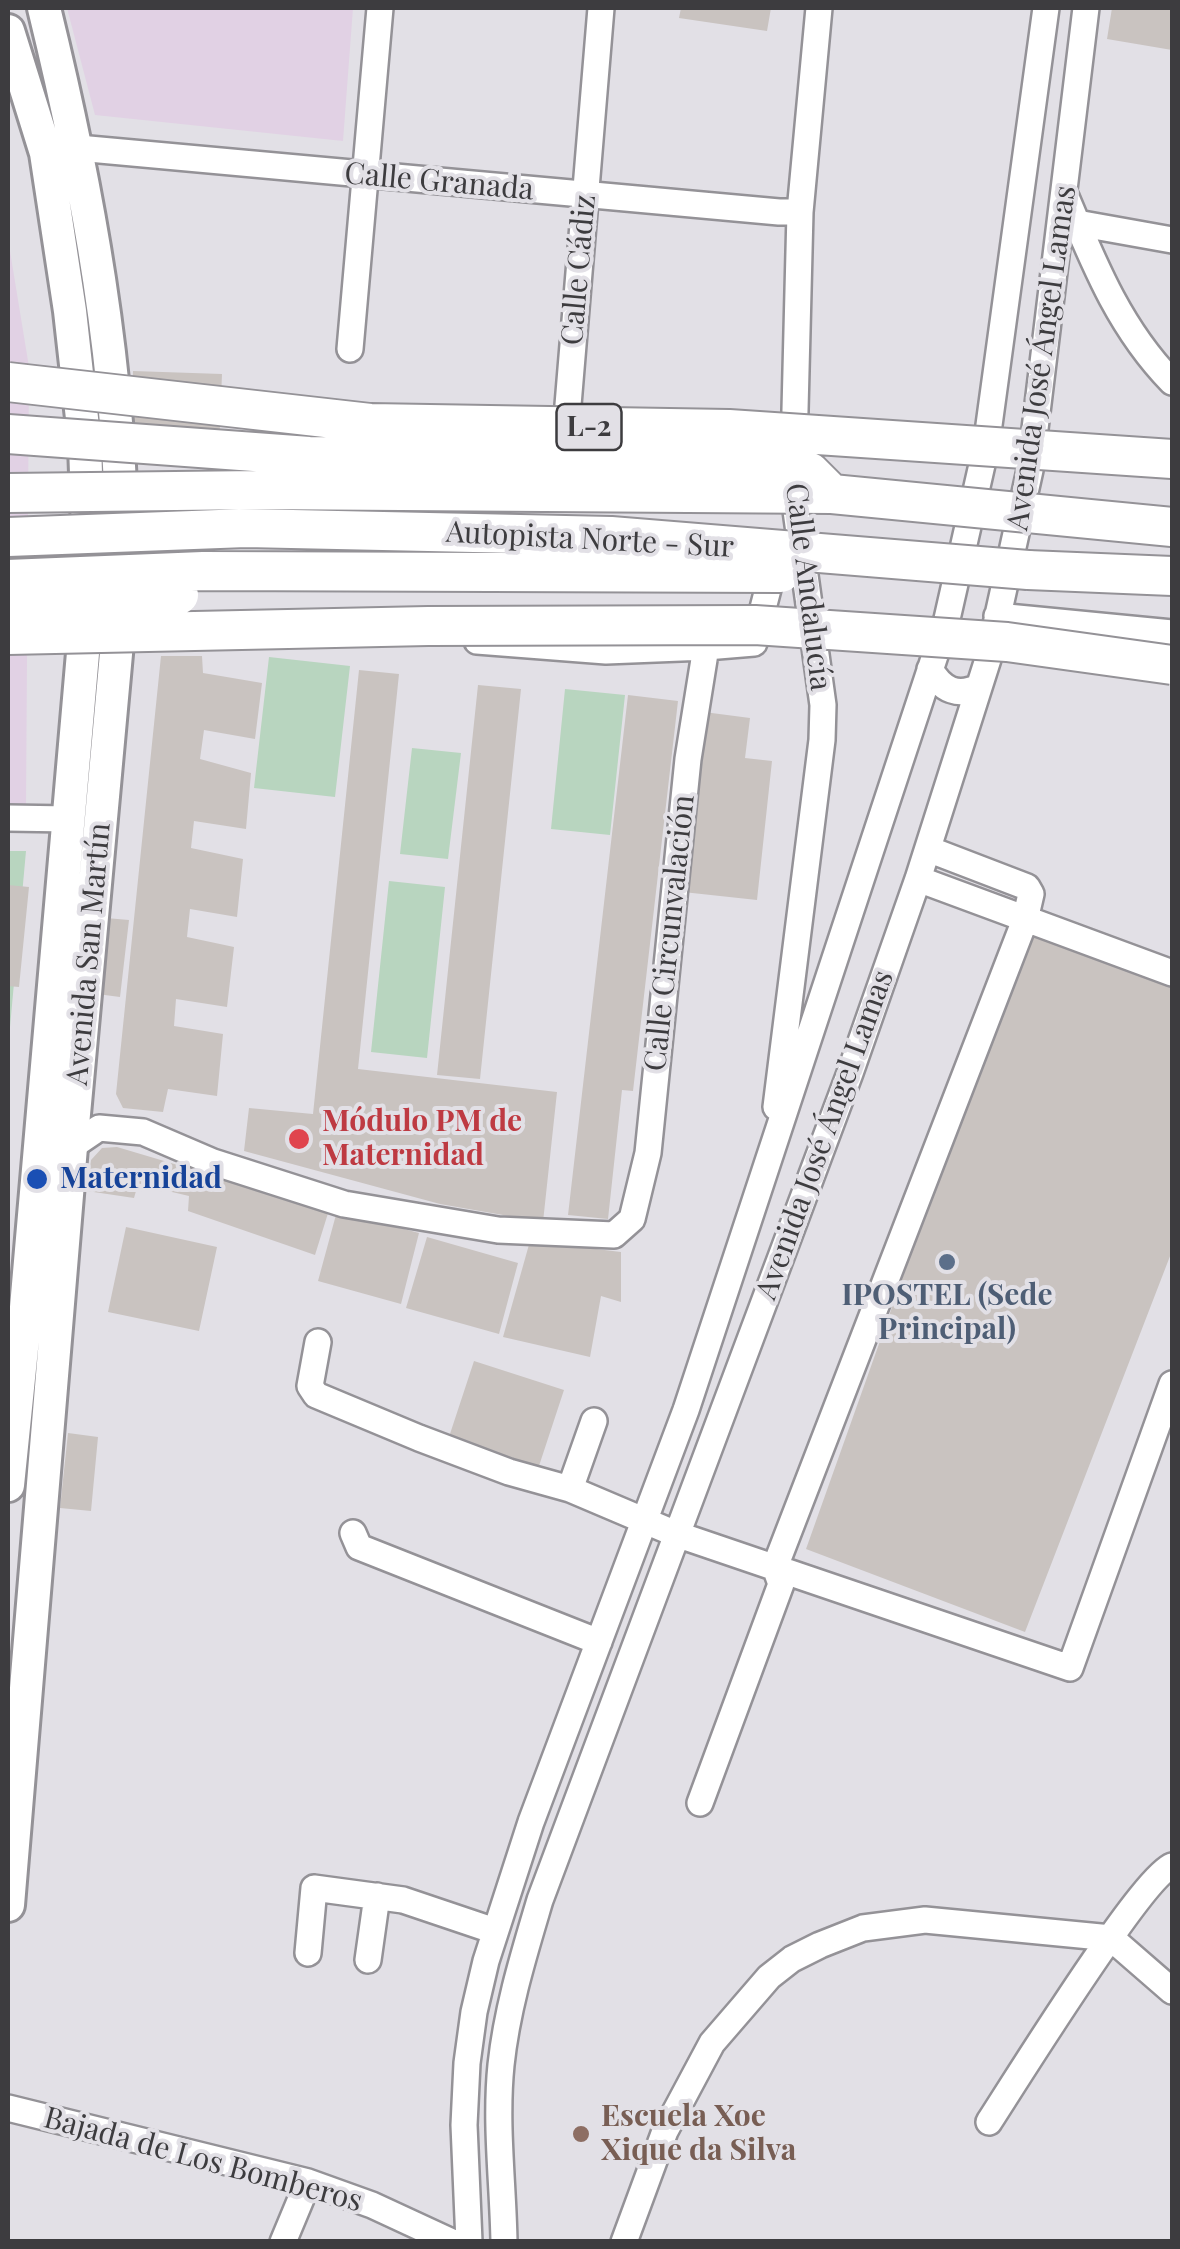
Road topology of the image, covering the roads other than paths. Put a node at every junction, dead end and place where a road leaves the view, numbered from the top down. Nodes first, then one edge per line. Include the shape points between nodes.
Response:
1 (44, 8) edge
2 (380, 8) edge
3 (601, 8) edge
4 (819, 8) edge
5 (1046, 8) edge
6 (1086, 8) edge
7 (8, 31) edge
8 (62, 150) junction
9 (364, 176) junction
10 (586, 194) junction
11 (1065, 196) junction
12 (800, 212) junction
13 (1077, 224) junction
14 (1172, 240) edge
15 (350, 349) dead end
16 (8, 382) edge
17 (1172, 382) edge
18 (8, 434) edge
19 (1172, 458) edge
20 (793, 489) junction
21 (8, 493) edge
22 (832, 494) junction
23 (1172, 527) edge
24 (558, 532) dead end
25 (8, 537) edge
26 (1028, 570) junction
27 (491, 571) junction
28 (1172, 576) edge
29 (8, 579) edge
30 (8, 612) edge
31 (997, 616) junction
32 (120, 619) junction
33 (1172, 632) edge
34 (8, 635) edge
35 (706, 647) junction
36 (1172, 665) edge
37 (930, 669) junction
38 (979, 687) junction
39 (8, 818) edge
40 (69, 819) junction
41 (928, 850) junction
42 (918, 879) junction
43 (1025, 920) junction
44 (1172, 972) edge
45 (71, 1147) junction
46 (768, 1164) junction
47 (16, 1318) edge
48 (318, 1342) dead end
49 (1172, 1384) edge
50 (594, 1422) dead end
51 (8, 1485) edge
52 (570, 1489) junction
53 (642, 1522) junction
54 (353, 1533) dead end
55 (676, 1534) junction
56 (776, 1567) junction
57 (599, 1642) junction
58 (700, 1803) dead end
59 (1172, 1866) edge
60 (377, 1896) junction
61 (8, 1904) edge
62 (495, 1931) junction
63 (1110, 1938) junction
64 (308, 1953) dead end
65 (368, 1960) dead end
66 (1172, 1991) edge
67 (8, 2108) edge
68 (989, 2122) dead end
69 (308, 2182) junction
70 (283, 2242) edge
71 (452, 2242) edge
72 (469, 2242) edge
73 (504, 2242) edge
74 (624, 2242) edge

1 - 8 main road, Avenida San Martín
2 - 9 street
3 - 10 street, Calle Cádiz
4 - 12 street, Calle Andalucía
5 - 37 street, Avenida José Ángel Lamas via 986,447 963,560
6 - 11 street, Avenida José Ángel Lamas
7 - 8 main road, Avenida San Martín
8 - 9 street, Calle Granada
8 - 32 main road, Avenida San Martín via 104,306 122,514
8 - 40 main road, Avenida San Martín via 88,515
9 - 10 street, Calle Granada
9 - 15 street
10 - 12 street, Calle Granada
10 - 24 street, Calle Cádiz
11 - 13 street
11 - 31 street, Avenida José Ángel Lamas via 1030,470
12 - 20 street, Calle Andalucía
13 - 14 street
13 - 17 street via 1110,300
16 - 19 highway, L-2, bridge via 370,423 730,429
18 - 22 highway, L-2, bridge via 309,456 771,457 810,472
20 - 35 street via 754,643
20 - 46 street, Calle Andalucía via 822,740
21 - 22 highway, Autopista Norte - Sur / L-2, bridge
22 - 23 highway, Autopista Norte - Sur / L-2, bridge
25 - 26 highway, Autopista Norte - Sur, bridge via 246,528 611,536
26 - 27 highway, bridge
26 - 28 highway, Autopista Norte - Sur
27 - 29 highway, bridge
27 - 30 highway, bridge
31 - 33 street
31 - 38 street, Avenida José Ángel Lamas
32 - 35 street via 134,628 341,628 558,649
32 - 45 main road, Avenida San Martín
34 - 36 highway, bridge via 755,625 1006,642
35 - 45 street, Calle Circunvalación via 688,759 648,1153 632,1219 614,1235 498,1230 344,1204 143,1132 98,1128
37 - 38 street via 952,692
37 - 46 street, Avenida José Ángel Lamas
38 - 41 street, Avenida José Ángel Lamas
39 - 40 street
40 - 47 main road, Avenida San Martín
41 - 42 street, Avenida José Ángel Lamas
41 - 43 street via 1027,887
42 - 43 street
42 - 55 street, Avenida José Ángel Lamas
43 - 44 street
43 - 56 street
45 - 61 main road, Avenida San Martín
46 - 53 street, Avenida José Ángel Lamas
47 - 51 main road, Avenida San Martín
48 - 52 street via 310,1386 316,1394 509,1472
49 - 56 street via 1070,1668
50 - 52 street
52 - 53 street
53 - 55 street
53 - 57 street, Avenida José Ángel Lamas
54 - 57 street via 359,1547
55 - 56 street
55 - 73 street, Avenida José Ángel Lamas via 519,1970 501,2066
56 - 58 street via 781,1584
57 - 62 street, Avenida José Ángel Lamas
59 - 63 street via 1153,1880
60 - 62 street
60 - 64 street via 314,1888
60 - 65 street
62 - 72 street, Avenida José Ángel Lamas via 466,2063
63 - 66 street
63 - 68 street
63 - 74 street via 906,1920 863,1928 792,1959 712,2042 666,2131
67 - 69 street, Bajada de Los Bomberos
69 - 70 street
69 - 71 street, Bajada de Los Bomberos

